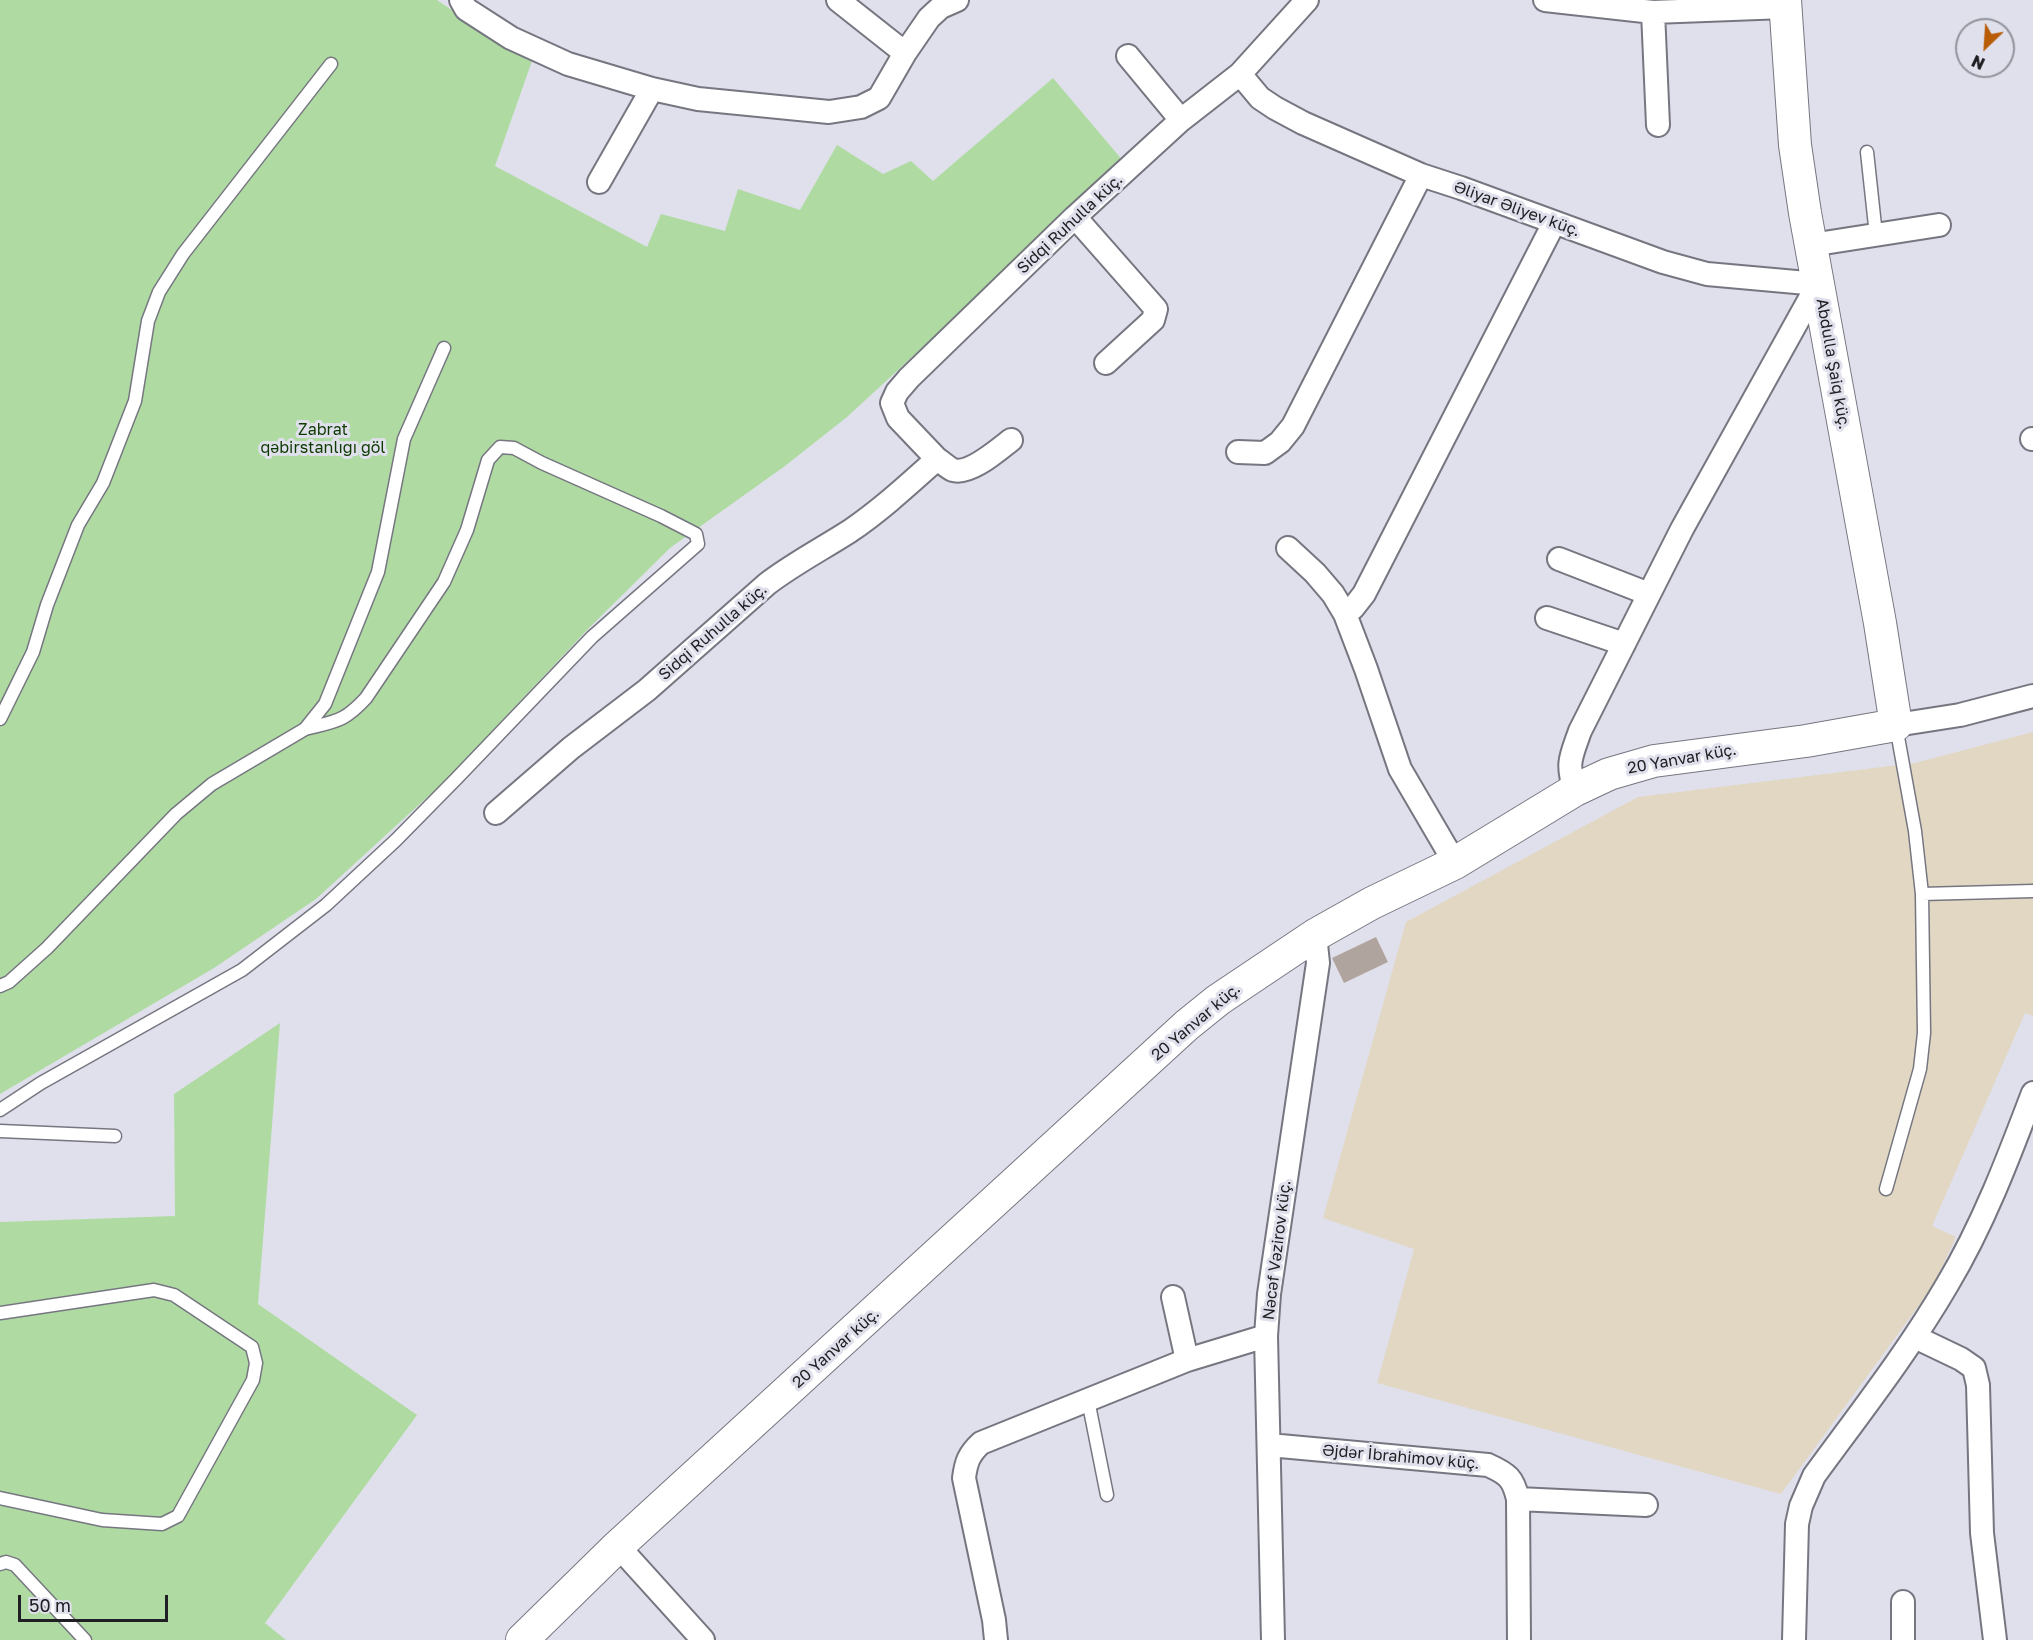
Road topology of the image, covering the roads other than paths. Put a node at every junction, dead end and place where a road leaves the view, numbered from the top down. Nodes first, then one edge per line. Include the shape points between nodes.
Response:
1 (461, 0) edge
2 (838, 0) edge
3 (957, 0) edge
4 (1307, 0) edge
5 (1545, 0) edge
6 (1785, 3) edge
7 (1653, 12) junction
8 (905, 53) junction
9 (1128, 56) dead end
10 (331, 64) dead end
11 (1240, 74) junction
12 (652, 89) junction
13 (1181, 120) junction
14 (1658, 125) dead end
15 (1867, 152) dead end
16 (1421, 176) junction
17 (599, 183) dead end
18 (1075, 217) junction
19 (1554, 223) junction
20 (1939, 225) dead end
21 (1876, 235) junction
22 (1811, 244) junction
23 (1818, 284) junction
24 (444, 348) dead end
25 (1106, 363) dead end
26 (1011, 440) dead end
27 (1238, 452) dead end
28 (937, 459) junction
29 (1288, 548) dead end
30 (1559, 560) dead end
31 (1649, 594) junction
32 (1345, 614) junction
33 (1546, 618) dead end
34 (1624, 644) junction
35 (2033, 696) edge
36 (0, 719) edge
37 (1896, 725) junction
38 (305, 729) junction
39 (1575, 790) junction
40 (496, 813) dead end
41 (1455, 862) junction
42 (2033, 891) edge
43 (1922, 894) junction
44 (1315, 935) junction
45 (0, 986) edge
46 (2033, 1094) edge
47 (0, 1110) edge
48 (0, 1131) edge
49 (115, 1136) dead end
50 (2022, 1151) edge
51 (1886, 1189) dead end
52 (1173, 1297) dead end
53 (0, 1313) edge
54 (1266, 1336) junction
55 (1915, 1337) junction
56 (1187, 1360) junction
57 (1088, 1400) junction
58 (1269, 1445) junction
59 (1107, 1495) dead end
60 (0, 1498) edge
61 (1518, 1498) junction
62 (1646, 1505) dead end
63 (618, 1546) junction
64 (0, 1564) edge
65 (1903, 1602) dead end
66 (85, 1640) edge
67 (522, 1640) edge
68 (703, 1640) edge
69 (996, 1640) edge
70 (1273, 1640) edge
71 (1519, 1640) edge
72 (1794, 1640) edge
73 (1903, 1640) edge
74 (1995, 1640) edge

1 - 12 street via 466,9 544,55
2 - 8 street
3 - 8 street via 941,7 930,18
4 - 11 street, Sidqi Ruhulla küç.
5 - 7 street
6 - 7 street
6 - 22 street, Abdulla Şaiq küç. via 1795,145
7 - 14 street
8 - 12 street via 879,98 840,111 698,99
9 - 13 street
10 - 36 lane via 183,254 159,292 148,321 135,401 103,483 78,525 33,652
11 - 13 street, Sidqi Ruhulla küç.
11 - 16 street, Əliyar Əliyev küç. via 1260,98 1275,108
12 - 17 street
13 - 18 street, Sidqi Ruhulla küç.
15 - 21 lane
16 - 19 street, Əliyar Əliyev küç.
16 - 27 street via 1293,426 1265,453
18 - 25 street via 1156,309 1153,320
18 - 28 street, Sidqi Ruhulla küç. via 897,392 892,403 898,418
19 - 23 street, Əliyar Əliyev küç. via 1707,274
19 - 32 street via 1364,594
20 - 21 street
21 - 22 street
22 - 23 street, Abdulla Şaiq küç.
23 - 31 street
23 - 37 street, Abdulla Şaiq küç.
24 - 38 lane via 404,439 378,572 325,704
26 - 28 street, Sidqi Ruhulla küç. via 964,471 952,470
28 - 40 street, Sidqi Ruhulla küç. via 879,510 767,584 647,690 570,748
29 - 32 street via 1315,573
30 - 31 street
31 - 34 street
32 - 41 street via 1400,770
33 - 34 street
34 - 39 street via 1570,758 1569,772
35 - 37 street, 20 Yanvar küç. via 1960,715
37 - 39 street, 20 Yanvar küç. via 1654,761 1608,774
37 - 43 lane
38 - 45 lane via 212,784 176,814 47,948
38 - 47 lane via 351,715 366,698 444,582 467,530 488,460 500,447 514,448 696,534 698,544 592,637 450,786 326,905 242,970
39 - 41 street, 20 Yanvar küç.
41 - 44 street, 20 Yanvar küç.
42 - 43 lane
43 - 51 lane via 1924,1032 1920,1069
44 - 54 street, Nəcəf Vəzirov küç. via 1318,963
44 - 63 street, 20 Yanvar küç. via 1187,1025
46 - 50 street
48 - 49 lane
50 - 55 street
52 - 56 street
53 - 60 lane via 154,1290 174,1295 252,1347 256,1363 254,1380 178,1516 162,1524 102,1520
54 - 56 street
54 - 58 street, Nəcəf Vəzirov küç.
55 - 72 street via 1814,1476 1801,1506 1796,1541
55 - 74 street via 1974,1368 1978,1385 1982,1533
56 - 57 street
57 - 59 lane
57 - 69 street via 981,1443 965,1463 964,1478
58 - 61 street, Əjdər İbrahimov küç. via 1488,1465 1504,1472 1514,1483
58 - 70 street, Nəcəf Vəzirov küç.
61 - 62 street
61 - 71 street, Əjdər İbrahimov küç.
63 - 67 street, 20 Yanvar küç.
63 - 68 street
64 - 66 lane via 15,1565
65 - 73 street

